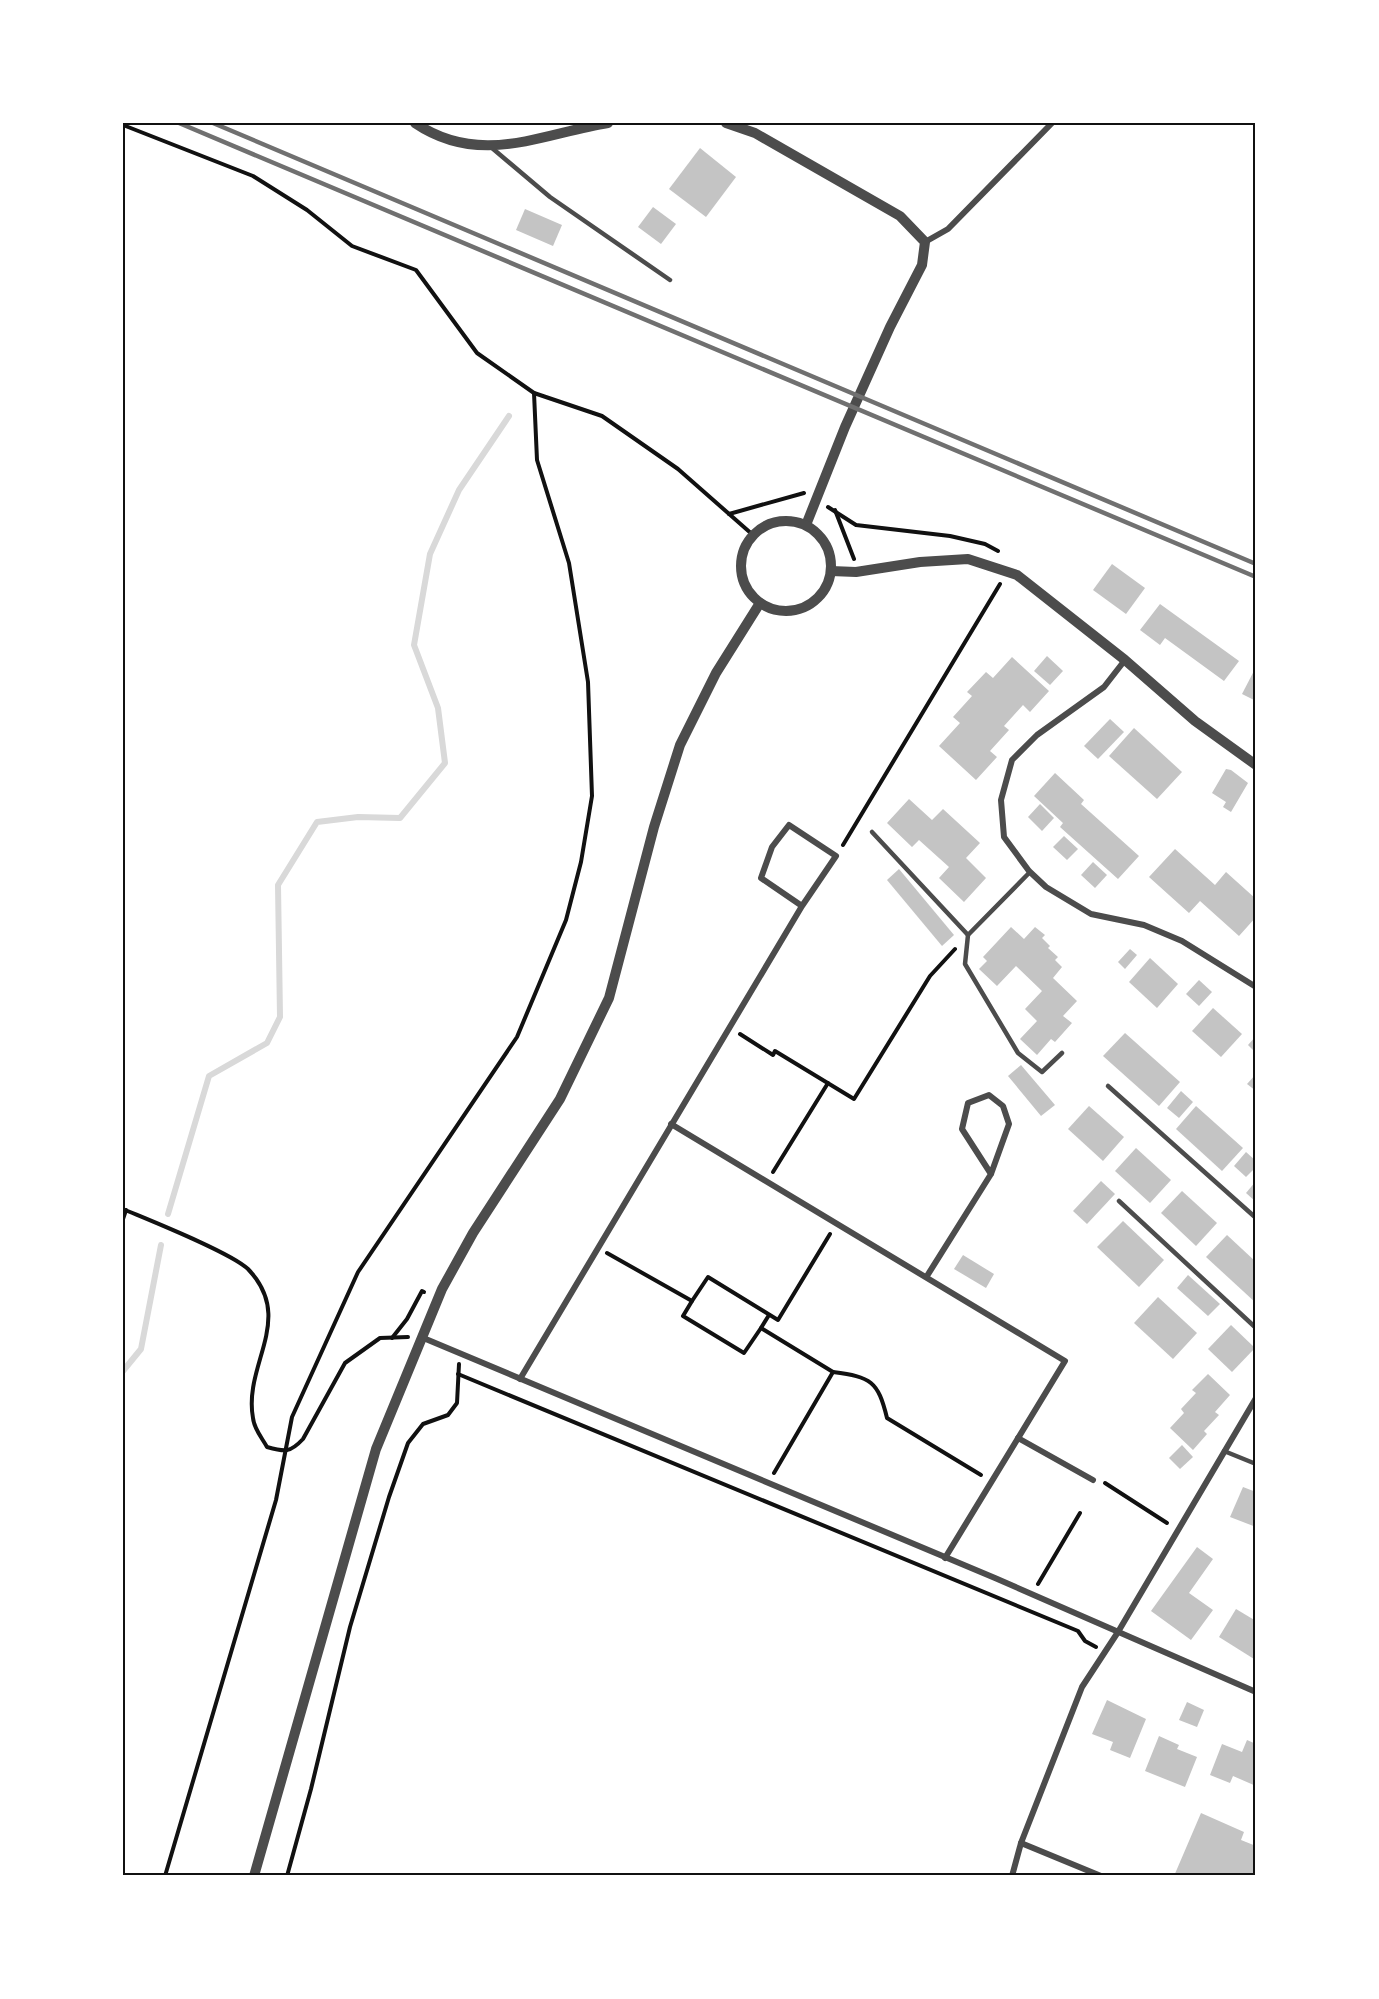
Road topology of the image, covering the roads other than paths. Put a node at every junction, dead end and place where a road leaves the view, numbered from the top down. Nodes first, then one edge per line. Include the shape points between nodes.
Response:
1 (416, 123) edge
2 (609, 123) edge
3 (726, 123) edge
4 (1052, 123) edge
5 (490, 146) junction
6 (925, 242) junction
7 (670, 280) dead end
8 (806, 525) junction
9 (831, 571) junction
10 (760, 603) junction
11 (1125, 660) junction
12 (1256, 765) edge
13 (872, 832) dead end
14 (1030, 872) junction
15 (802, 906) junction
16 (968, 935) junction
17 (1256, 987) edge
18 (1062, 1053) dead end
19 (1108, 1086) dead end
20 (671, 1124) junction
21 (991, 1174) junction
22 (1119, 1201) dead end
23 (1256, 1218) edge
24 (927, 1276) junction
25 (1256, 1328) edge
26 (421, 1337) junction
27 (520, 1379) junction
28 (1256, 1398) edge
29 (1018, 1438) junction
30 (1224, 1451) junction
31 (1256, 1464) edge
32 (1093, 1480) road end
33 (945, 1558) junction
34 (1118, 1632) junction
35 (1256, 1692) edge
36 (1021, 1843) junction
37 (254, 1876) edge
38 (1012, 1876) edge
39 (1101, 1876) edge

1 - 5 street via 430,133 463,144
2 - 5 street via 527,143
3 - 6 street via 755,133 900,216
4 - 6 street via 948,228
5 - 7 lane via 550,197
6 - 8 street via 922,265 858,397
8 - 9 street via 826,544
8 - 10 street via 778,521 764,526 744,548 741,571 749,592
9 - 10 street via 822,592 805,607 774,610
9 - 11 street via 856,572 968,559 1013,573
10 - 26 street via 716,673 680,745 609,998 560,1099 473,1233
11 - 12 street via 1195,721
11 - 14 street via 1104,687 1037,735 1012,760 1001,800 1004,837
13 - 16 lane
14 - 16 lane
14 - 17 street via 1046,887 1091,914 1144,925 1182,941
15 - 15 street via 836,856 789,825 772,847 761,878
15 - 20 street
16 - 18 lane via 965,964 1018,1053 1042,1072
19 - 23 lane
20 - 24 street
20 - 27 street
21 - 21 street via 1009,1124 1003,1106 989,1095 968,1102 962,1129
21 - 24 street
22 - 25 lane
24 - 29 street via 1065,1361
26 - 27 street
26 - 37 street via 376,1449
27 - 33 street
28 - 30 street
29 - 32 street
29 - 33 street
30 - 31 lane
30 - 34 street
33 - 34 street
34 - 35 street
34 - 36 street via 1082,1687
36 - 38 street
36 - 39 street

